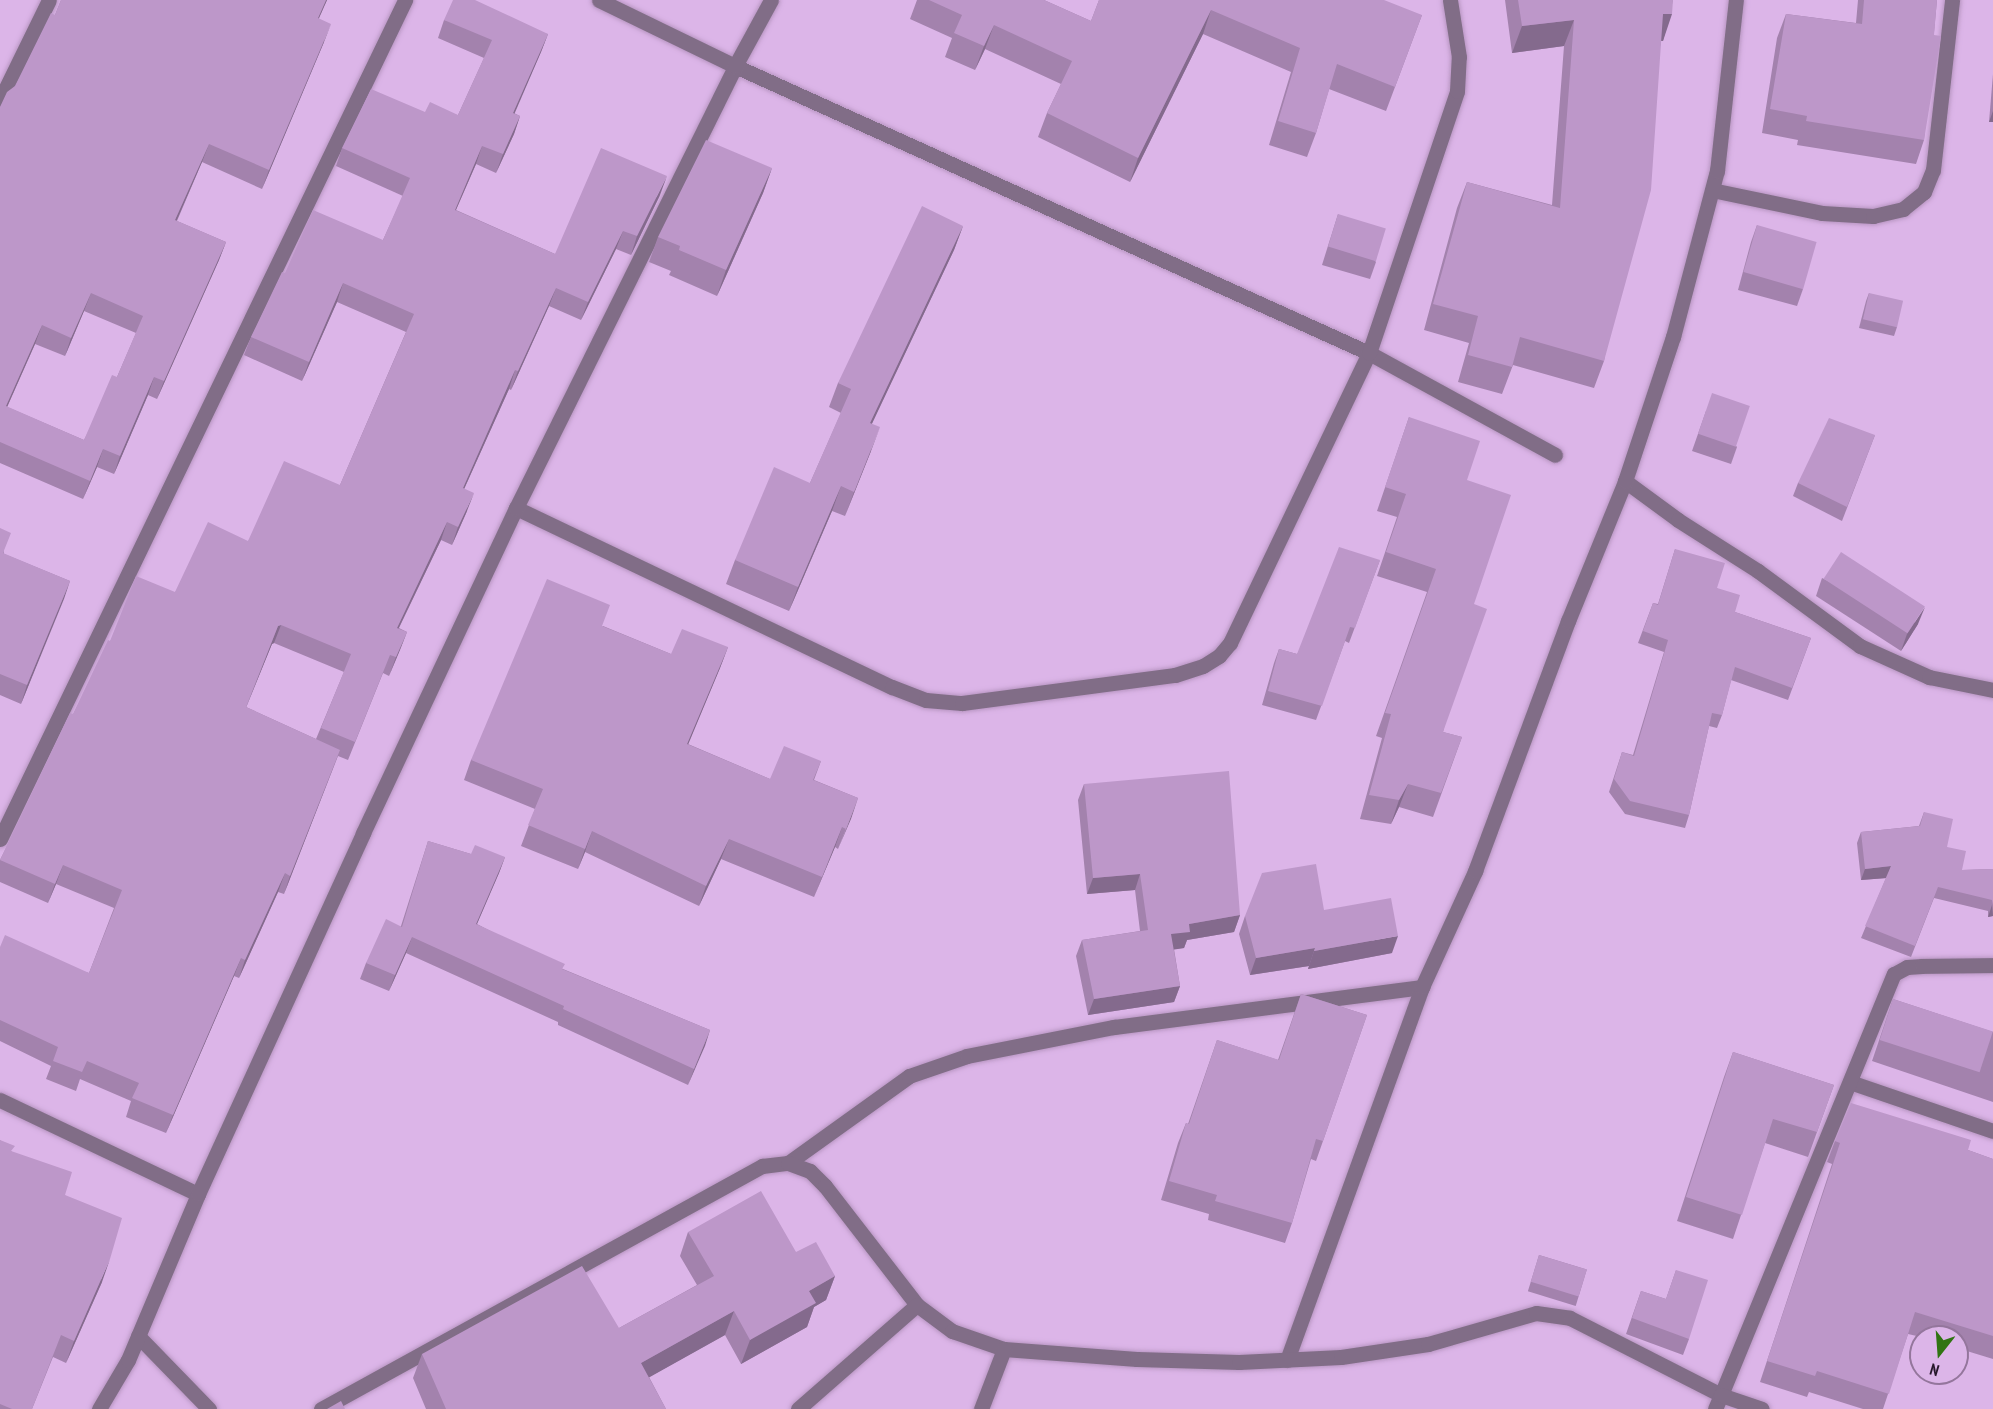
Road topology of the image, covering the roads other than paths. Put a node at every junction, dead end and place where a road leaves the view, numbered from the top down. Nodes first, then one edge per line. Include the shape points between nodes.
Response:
1 (49, 0) edge
2 (405, 0) edge
3 (599, 0) edge
4 (771, 0) edge
5 (1450, 0) edge
6 (1736, 0) edge
7 (1952, 0) edge
8 (735, 66) junction
9 (0, 100) edge
10 (1712, 190) junction
11 (1369, 353) junction
12 (1555, 455) dead end
13 (1625, 481) junction
14 (516, 508) junction
15 (1993, 690) edge
16 (0, 839) edge
17 (1993, 965) edge
18 (1422, 987) junction
19 (1850, 1082) junction
20 (0, 1100) edge
21 (1993, 1131) edge
22 (788, 1163) junction
23 (198, 1194) junction
24 (918, 1305) junction
25 (138, 1336) junction
26 (1004, 1349) junction
27 (1287, 1360) junction
28 (1718, 1402) edge
29 (99, 1409) edge
30 (209, 1409) edge
31 (321, 1409) edge
32 (798, 1409) edge
33 (981, 1409) edge
34 (1762, 1409) edge

1 - 9 street
2 - 16 street
3 - 8 street
4 - 8 street
5 - 11 street via 1459,57 1457,91
6 - 10 street
7 - 10 street via 1933,170 1924,192 1903,209 1873,216 1822,213
8 - 11 street
8 - 14 street
10 - 13 street via 1673,337
11 - 12 street
11 - 14 street via 1230,643 1203,666 1175,675 962,703 926,700
13 - 15 street via 1860,646 1929,677
13 - 18 street via 1475,871
14 - 23 street
17 - 19 street via 1907,967 1894,974
18 - 22 street via 1114,1027 967,1056 909,1076
18 - 27 street
19 - 21 street
19 - 28 street
20 - 23 street
22 - 24 street via 810,1171 825,1186
22 - 31 street via 762,1166
23 - 25 street
24 - 26 street via 952,1331
24 - 32 street
25 - 29 street
25 - 30 street
26 - 27 street via 1137,1359
26 - 33 street
27 - 28 street via 1341,1357 1428,1344 1536,1313 1570,1318
28 - 34 street

